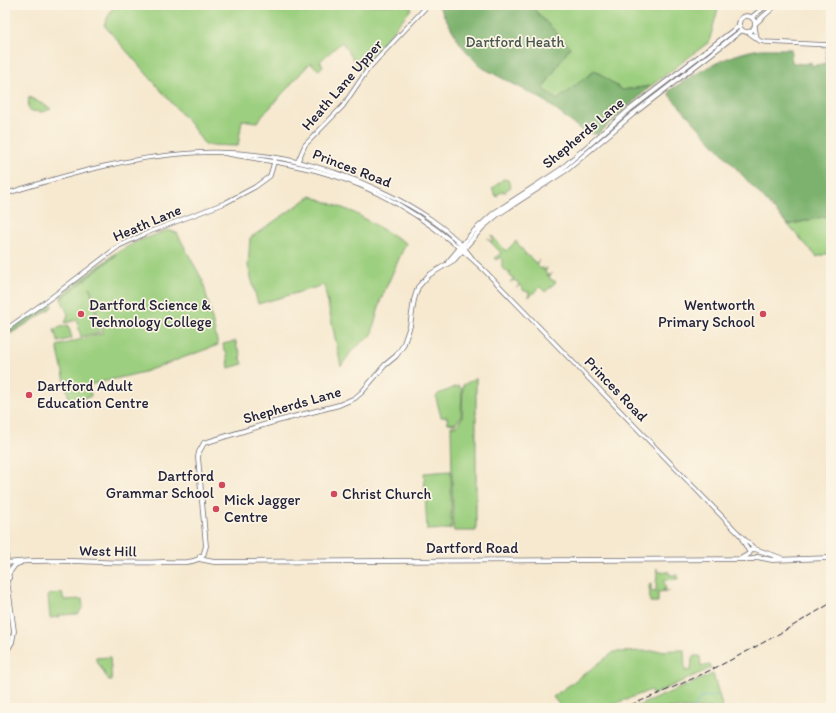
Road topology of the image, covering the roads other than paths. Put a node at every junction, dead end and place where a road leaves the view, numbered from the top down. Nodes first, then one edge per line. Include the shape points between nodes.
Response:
1 (428, 5) edge
2 (767, 5) edge
3 (776, 5) edge
4 (752, 17) junction
5 (755, 25) junction
6 (739, 26) junction
7 (742, 30) junction
8 (748, 32) junction
9 (757, 39) junction
10 (831, 45) edge
11 (223, 153) junction
12 (275, 156) junction
13 (274, 161) junction
14 (298, 161) junction
15 (296, 166) junction
16 (5, 194) edge
17 (459, 247) junction
18 (464, 250) junction
19 (448, 262) junction
20 (5, 330) edge
21 (740, 535) junction
22 (757, 549) junction
23 (5, 550) edge
24 (749, 553) junction
25 (6, 556) junction
26 (202, 558) junction
27 (740, 558) junction
28 (755, 558) junction
29 (831, 558) edge
30 (784, 559) junction
31 (15, 562) junction
32 (22, 562) junction
33 (7, 563) junction
34 (9, 575) junction
35 (9, 586) junction
36 (5, 654) edge

1 - 14 main road, Heath Lane Upper via 368,68 343,106 305,145
2 - 4 main road
3 - 5 main road
4 - 5 main road
4 - 6 main road, Shepherds Lane via 746,15 741,18
5 - 8 main road
5 - 9 main road
6 - 7 main road
6 - 17 main road, Shepherds Lane via 629,110 560,170 494,213
7 - 8 main road
7 - 18 main road, Shepherds Lane via 633,114 568,169 492,219
8 - 9 main road
9 - 10 main road via 765,42
11 - 12 main road, Princes Road
11 - 13 main road, Princes Road
11 - 16 main road, Princes Road via 178,153 126,160
12 - 13 main road, Heath Lane
12 - 14 main road, Princes Road
13 - 15 main road, Princes Road
13 - 20 main road, Heath Lane via 270,176 255,187 224,203 119,246
14 - 15 main road, Heath Lane Upper
14 - 17 main road, Princes Road via 357,180 392,196 423,214
15 - 17 main road, Princes Road via 355,183 389,199
17 - 18 main road, Princes Road
17 - 19 main road, Shepherds Lane
18 - 19 main road, Shepherds Lane
18 - 21 main road, Princes Road
19 - 26 main road, Shepherds Lane via 428,275 418,287 407,336 399,352 355,398 339,405 215,438 201,446 198,457 206,546
21 - 22 main road, Princes Road
21 - 24 main road, Princes Road
22 - 24 main road, Dartford Road
22 - 28 main road via 759,554
22 - 30 main road
23 - 25 main road
24 - 27 main road, Dartford Road
24 - 28 main road
25 - 31 main road
25 - 33 main road
26 - 27 main road, Dartford Road via 229,562
26 - 32 main road, West Hill via 190,562 137,564
27 - 28 main road, Dartford Road
28 - 30 main road, Dartford Road
29 - 30 main road, Dartford Road
31 - 32 main road, West Hill
31 - 33 main road, West Hill
32 - 34 main road via 15,565
33 - 34 main road
33 - 35 main road via 5,565
34 - 35 main road
35 - 36 main road via 14,627 13,639

